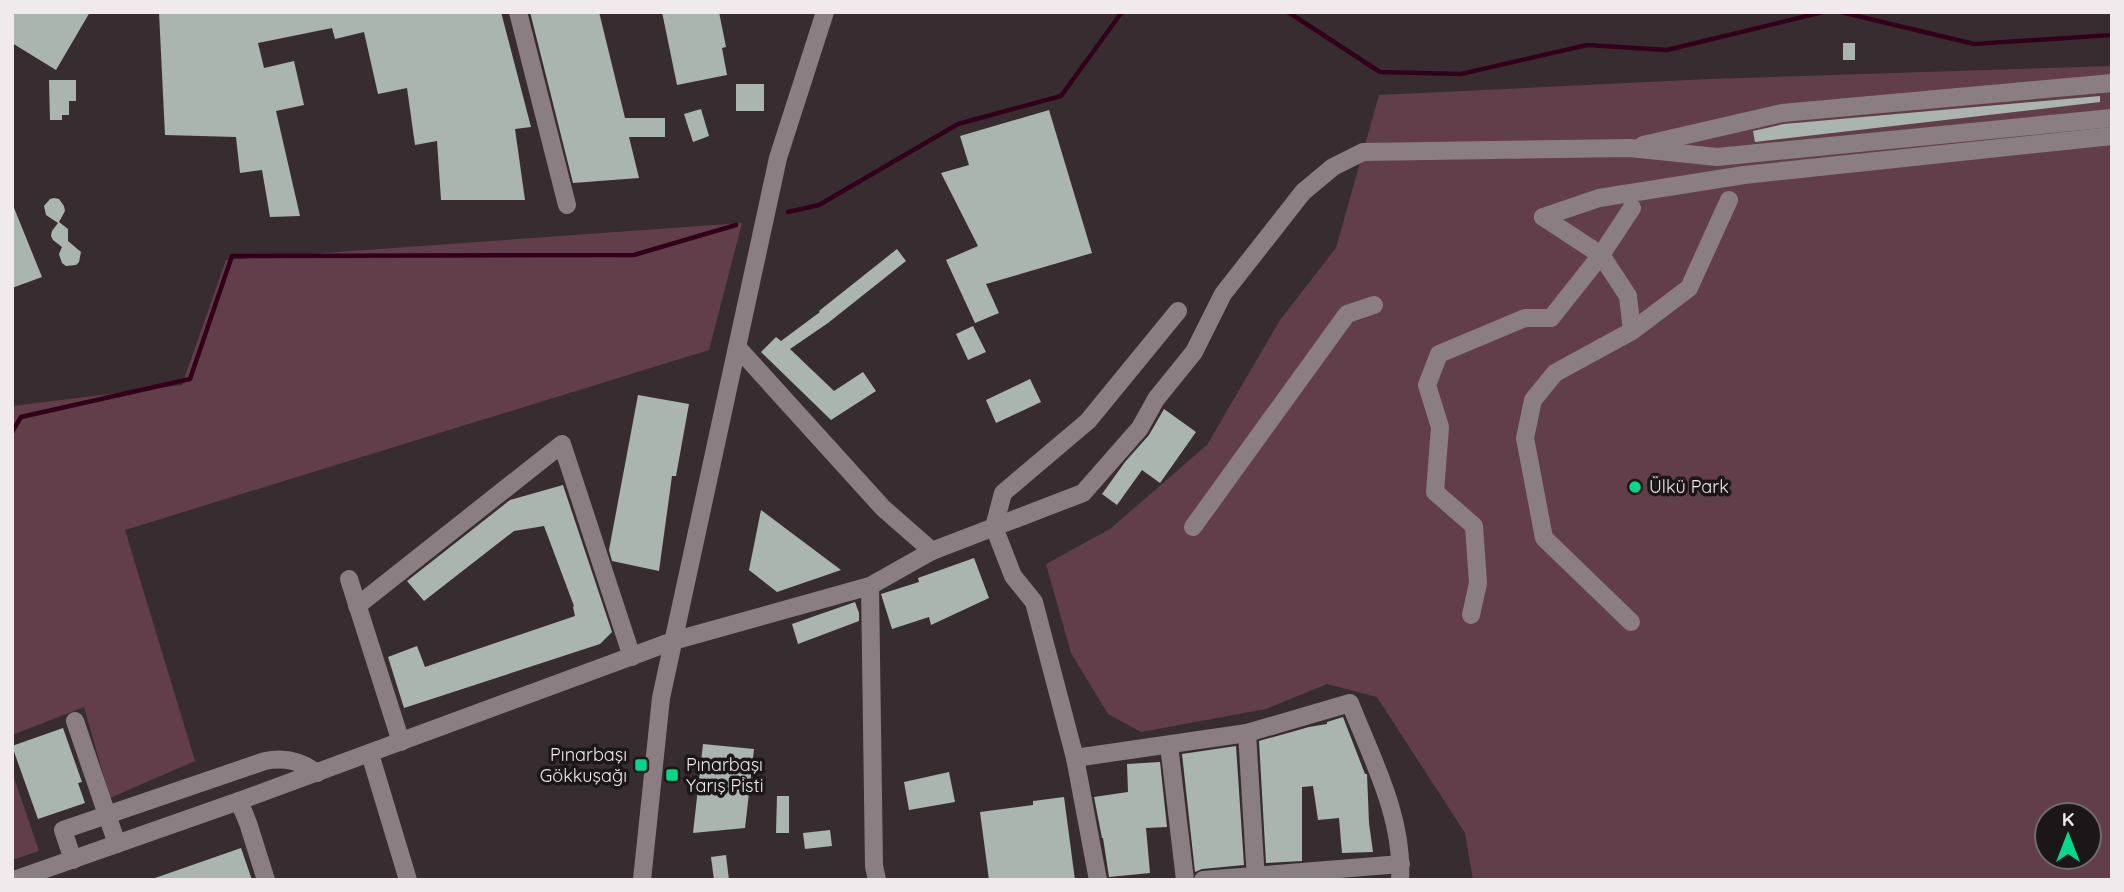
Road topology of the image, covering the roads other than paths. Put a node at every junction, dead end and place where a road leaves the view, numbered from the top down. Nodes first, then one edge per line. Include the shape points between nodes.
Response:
1 (519, 12) edge
2 (825, 12) edge
3 (2112, 83) edge
4 (2112, 118) edge
5 (1936, 135) junction
6 (2112, 136) edge
7 (1630, 148) junction
8 (1938, 155) junction
9 (1729, 200) dead end
10 (567, 205) dead end
11 (1632, 208) dead end
12 (1601, 256) junction
13 (1374, 305) dead end
14 (1178, 311) dead end
15 (1632, 331) junction
16 (738, 348) junction
17 (994, 527) junction
18 (1193, 527) dead end
19 (932, 551) junction
20 (349, 579) dead end
21 (870, 586) junction
22 (357, 606) junction
23 (1471, 615) dead end
24 (1631, 622) dead end
25 (673, 641) junction
26 (632, 657) junction
27 (75, 721) dead end
28 (1247, 733) junction
29 (401, 742) junction
30 (1169, 746) junction
31 (370, 754) junction
32 (1075, 758) junction
33 (317, 773) junction
34 (239, 801) junction
35 (107, 815) junction
36 (117, 844) junction
37 (73, 860) junction
38 (1401, 872) edge
39 (52, 874) edge
40 (1256, 878) edge
41 (14, 880) edge
42 (266, 880) edge
43 (408, 880) edge
44 (642, 880) edge
45 (877, 880) edge
46 (1098, 880) edge
47 (1185, 880) edge
48 (1203, 880) edge

1 - 10 street
2 - 16 street via 778,158
3 - 7 street via 1782,113
4 - 5 street
5 - 7 street via 1717,156
5 - 8 street
6 - 8 street
7 - 17 street via 1363,152 1332,167 1303,192 1223,294 1194,352 1156,399 1140,428 1083,493
8 - 12 street via 1744,175 1599,198 1543,217
9 - 15 street via 1689,288
11 - 12 street
12 - 15 street via 1628,296
12 - 23 street via 1551,318 1525,318 1439,354 1427,385 1440,427 1434,492 1474,526 1478,583
13 - 18 street via 1347,314
14 - 17 street via 1088,421 1003,493
15 - 24 street via 1555,373 1533,401 1525,438 1544,538
16 - 19 street via 883,508
16 - 25 street
17 - 19 street
17 - 32 street via 1013,576 1034,602
19 - 21 street
20 - 22 street
21 - 25 street
21 - 45 street
22 - 26 street via 562,444
22 - 29 street
25 - 26 street
25 - 44 street via 661,698
26 - 29 street
27 - 35 street
28 - 30 street
28 - 38 street via 1350,703 1392,809
28 - 40 street
29 - 31 street
30 - 32 street
30 - 47 street
31 - 33 street
31 - 43 street
32 - 46 street
33 - 34 street
33 - 35 street via 300,762 273,759
34 - 36 street
34 - 42 street
35 - 36 street
35 - 37 street via 63,830
36 - 37 street
37 - 39 street
38 - 40 street
39 - 41 street
40 - 48 street

